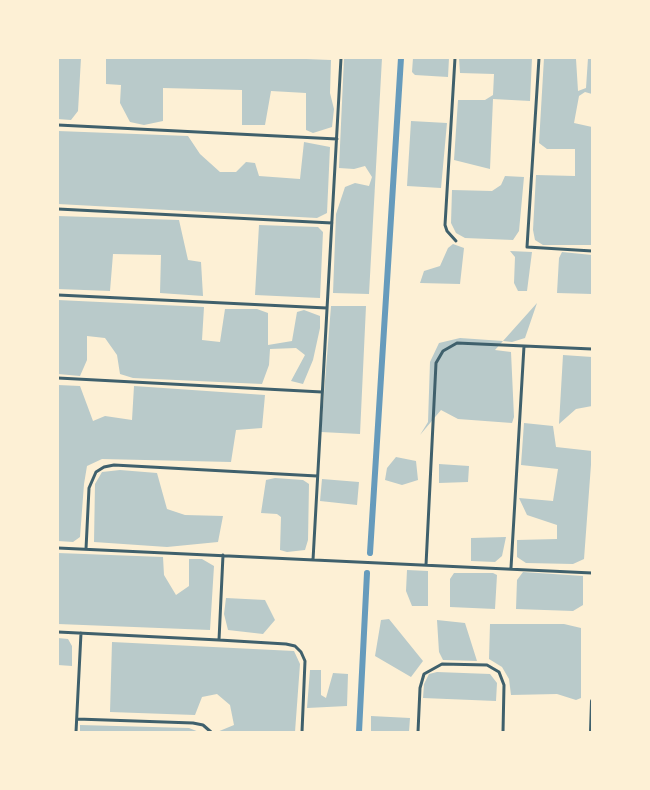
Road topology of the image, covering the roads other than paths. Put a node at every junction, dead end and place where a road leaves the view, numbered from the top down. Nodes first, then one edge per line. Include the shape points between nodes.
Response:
1 (341, 58) edge
2 (455, 58) edge
3 (540, 58) edge
4 (58, 125) edge
5 (337, 139) junction
6 (58, 209) edge
7 (332, 223) junction
8 (456, 241) dead end
9 (592, 251) edge
10 (58, 294) edge
11 (327, 308) junction
12 (524, 346) junction
13 (592, 349) edge
14 (58, 378) edge
15 (322, 392) junction
16 (317, 476) junction
17 (58, 548) edge
18 (86, 549) junction
19 (223, 555) junction
20 (312, 560) junction
21 (426, 565) junction
22 (511, 568) junction
23 (592, 573) edge
24 (58, 632) edge
25 (81, 633) junction
26 (219, 640) junction
27 (592, 701) edge
28 (77, 719) junction
29 (76, 732) edge
30 (211, 732) edge
31 (302, 732) edge
32 (418, 732) edge
33 (503, 732) edge
34 (591, 732) edge

1 - 5 street
2 - 8 street via 445,224
3 - 9 street via 527,247
4 - 5 street
5 - 7 street
6 - 7 street
7 - 11 street
10 - 11 street
11 - 15 street
12 - 13 street
12 - 21 street via 457,343 443,351 436,363
12 - 22 street
14 - 15 street
15 - 16 street
16 - 18 street via 104,467 96,472 88,488
16 - 20 street
17 - 18 street
18 - 19 street
19 - 20 street
19 - 26 street
20 - 21 street
21 - 22 street
22 - 23 street
24 - 25 street
25 - 26 street
25 - 28 street
26 - 31 street via 286,644 301,652 306,660
27 - 34 street
28 - 29 street
28 - 30 street via 193,723 203,725
32 - 33 street via 420,688 424,674 442,664 487,665 499,672 504,685

